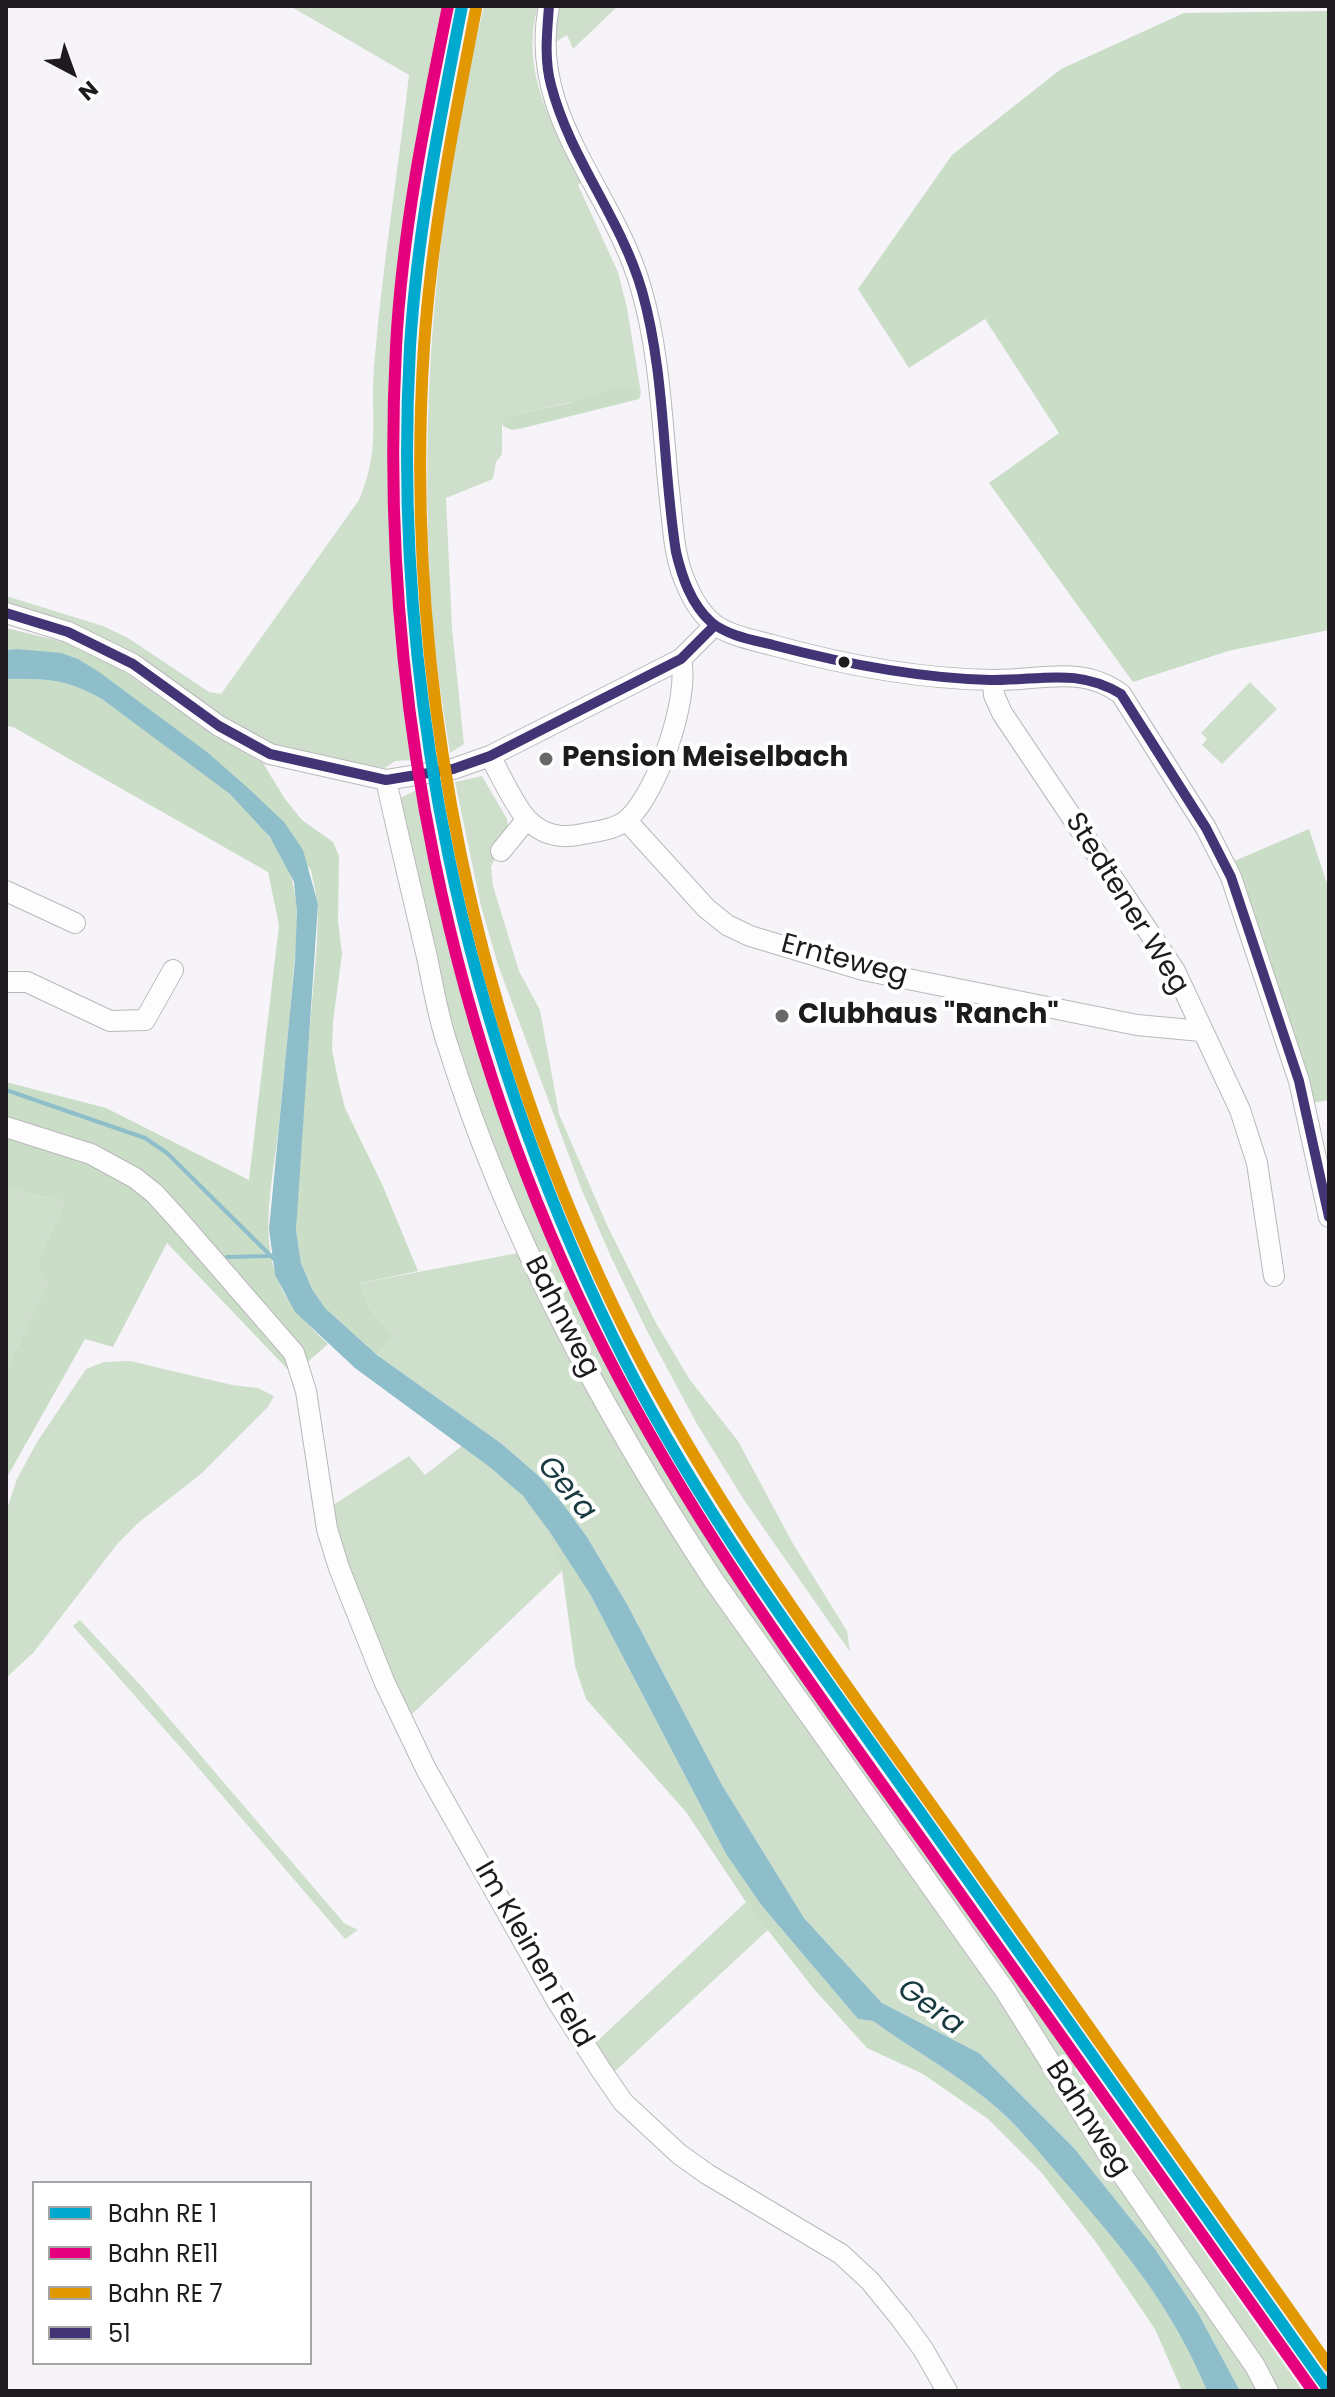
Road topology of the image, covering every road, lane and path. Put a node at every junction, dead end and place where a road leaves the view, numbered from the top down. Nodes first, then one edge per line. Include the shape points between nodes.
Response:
1 (549, 6) edge
2 (6, 613) edge
3 (715, 625) junction
4 (681, 659) junction
5 (993, 680) junction
6 (490, 756) junction
7 (386, 780) junction
8 (527, 819) junction
9 (627, 821) junction
10 (501, 851) dead end
11 (6, 891) edge
12 (75, 923) dead end
13 (173, 970) dead end
14 (6, 982) edge
15 (1201, 1031) junction
16 (6, 1127) edge
17 (1329, 1217) edge
18 (1274, 1276) dead end
19 (947, 2391) edge
20 (1268, 2391) edge

1 - 3 street via 544,44 553,98 641,288 677,561 698,606
2 - 7 street via 68,632 133,664 219,726 270,754
3 - 4 street
3 - 5 street via 841,662 913,675
4 - 6 street
4 - 9 street via 676,723 644,801
5 - 15 street, Stedtener Weg via 1002,713 1175,971
5 - 17 street via 1062,676 1109,685 1121,694 1206,828 1231,877 1299,1081
6 - 7 street via 453,769
6 - 8 street
7 - 20 street, Bahnweg via 447,1043 512,1216 583,1363 714,1581 1004,1989
8 - 9 street via 568,838
8 - 10 street
9 - 15 street, Ernteweg via 706,908 750,936 863,970 1137,1025
11 - 12 street
13 - 14 street via 145,1020 110,1021 27,982
15 - 18 street, Stedtener Weg via 1240,1110 1257,1163
16 - 19 street, Im Kleinen Feld via 91,1154 135,1178 294,1353 306,1391 327,1529 384,1681 426,1769 557,2001 623,2102 707,2174 841,2254 901,2319

